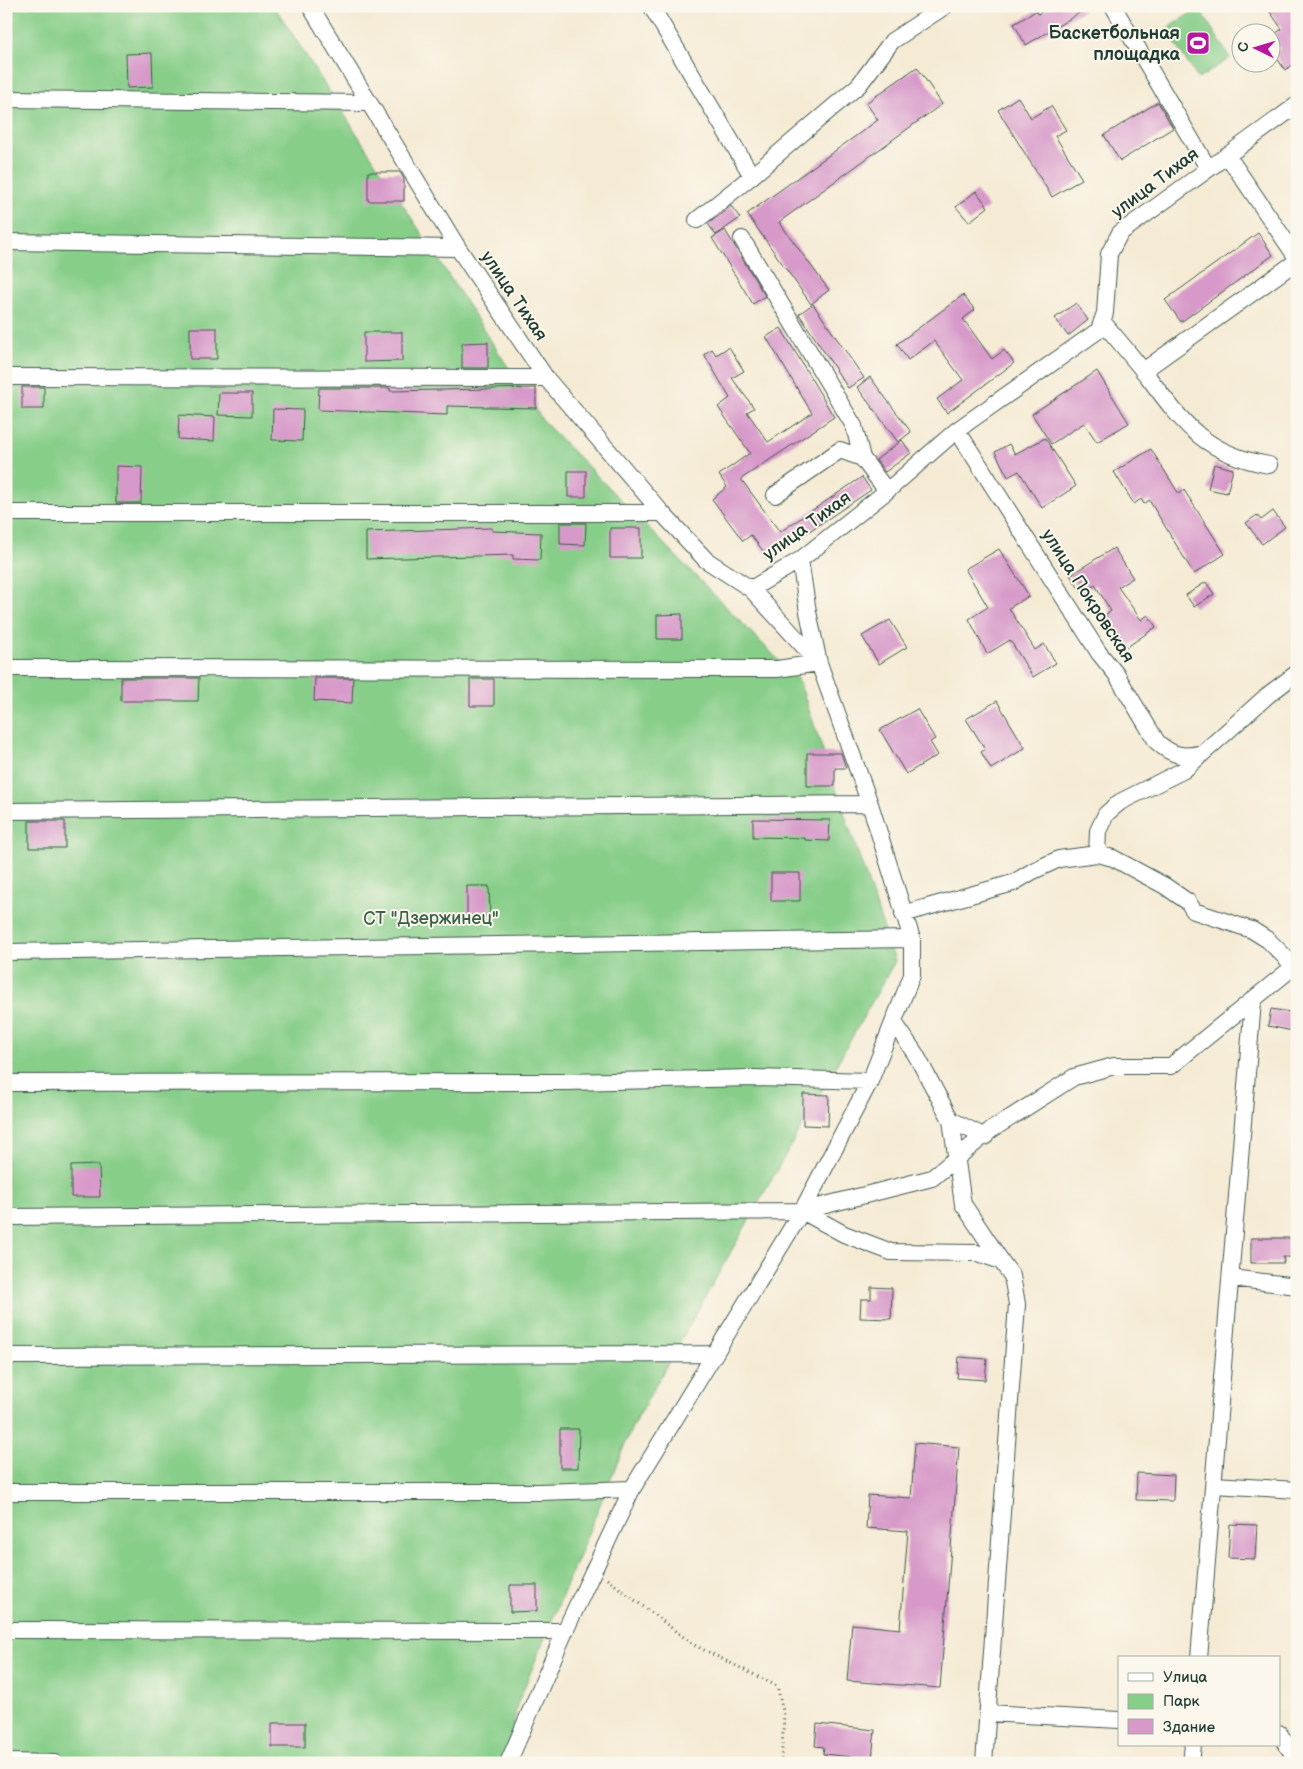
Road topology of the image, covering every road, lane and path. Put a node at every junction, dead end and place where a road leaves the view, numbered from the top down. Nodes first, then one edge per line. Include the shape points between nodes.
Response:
1 (310, 6) edge
2 (651, 6) edge
3 (945, 6) edge
4 (1113, 6) edge
5 (6, 99) edge
6 (369, 103) junction
7 (1297, 106) edge
8 (1227, 155) junction
9 (1208, 168) junction
10 (752, 176) junction
11 (697, 220) dead end
12 (742, 239) dead end
13 (6, 242) edge
14 (458, 248) junction
15 (1297, 260) edge
16 (1102, 321) junction
17 (1143, 372) junction
18 (6, 377) edge
19 (546, 378) junction
20 (957, 430) junction
21 (862, 458) junction
22 (1269, 465) dead end
23 (887, 491) junction
24 (775, 495) dead end
25 (6, 513) edge
26 (662, 513) junction
27 (800, 560) junction
28 (751, 589) junction
29 (820, 663) junction
30 (6, 668) edge
31 (1297, 674) edge
32 (1203, 753) junction
33 (870, 804) junction
34 (6, 811) edge
35 (1097, 854) junction
36 (903, 914) junction
37 (912, 939) junction
38 (6, 952) edge
39 (1295, 965) edge
40 (1253, 1001) junction
41 (894, 1022) junction
42 (870, 1081) junction
43 (6, 1084) edge
44 (951, 1120) junction
45 (985, 1137) junction
46 (955, 1160) junction
47 (802, 1211) junction
48 (6, 1217) edge
49 (1001, 1261) junction
50 (1231, 1278) junction
51 (1297, 1286) edge
52 (714, 1354) junction
53 (6, 1356) edge
54 (1214, 1485) junction
55 (632, 1489) junction
56 (1297, 1490) edge
57 (6, 1492) edge
58 (594, 1570) junction
59 (6, 1630) edge
60 (565, 1631) junction
61 (1199, 1656) edge
62 (987, 1713) junction
63 (1118, 1720) edge
64 (1280, 1735) edge
65 (1193, 1746) edge
66 (1297, 1761) edge
67 (6, 1762) edge
68 (55, 1763) edge
69 (508, 1763) edge
70 (781, 1763) edge
71 (984, 1763) edge
72 (1191, 1763) edge

1 - 6 street, улица Тихая
2 - 10 street
3 - 10 street via 892,41 859,85
4 - 9 street
5 - 6 street
6 - 14 street, улица Тихая
7 - 8 street, улица Тихая
8 - 9 street, улица Тихая
8 - 15 street
9 - 16 street, улица Тихая via 1120,234 1109,254 1106,313
10 - 11 street
12 - 21 street via 854,426
13 - 14 street
14 - 19 street, улица Тихая
15 - 17 street
16 - 17 street
16 - 20 street, улица Тихая via 1099,330
17 - 22 street via 1192,432 1216,448
18 - 19 street
19 - 26 street, улица Тихая
20 - 23 street, улица Тихая
20 - 32 street, улица Покровская via 1157,742 1169,752 1184,757
21 - 23 street
21 - 24 street via 840,450
23 - 27 street, улица Тихая
25 - 26 street
26 - 28 street, улица Тихая via 706,560
27 - 28 street, улица Тихая
27 - 29 street
28 - 29 street
29 - 30 street via 777,669
29 - 33 street
31 - 32 street
32 - 35 street via 1184,770 1120,802 1106,814 1098,831
33 - 34 street
33 - 36 street
35 - 36 street via 1059,859 1013,883
35 - 39 street via 1113,858 1164,886 1188,902 1194,911 1252,930
36 - 37 street
37 - 38 street
37 - 41 street via 912,975
39 - 40 street
40 - 45 street via 1171,1066 1114,1066 1074,1076
40 - 50 street
41 - 42 street
41 - 44 street via 916,1054
42 - 43 street via 754,1078
42 - 47 street
44 - 45 street
44 - 46 street
45 - 46 street
46 - 47 street via 932,1178
46 - 49 street via 963,1204
47 - 48 street
47 - 49 street via 844,1234 891,1252 977,1253
47 - 52 street
49 - 62 street via 1012,1276 1017,1304
50 - 51 street
50 - 54 street
52 - 53 street
52 - 55 street
54 - 56 street
54 - 61 street
55 - 57 street via 540,1492
55 - 58 street
58 - 60 street
58 - 70 path via 694,1645 777,1686 784,1715
59 - 60 street
60 - 69 street
62 - 63 street
62 - 71 street
64 - 66 street
65 - 72 street
67 - 68 street

